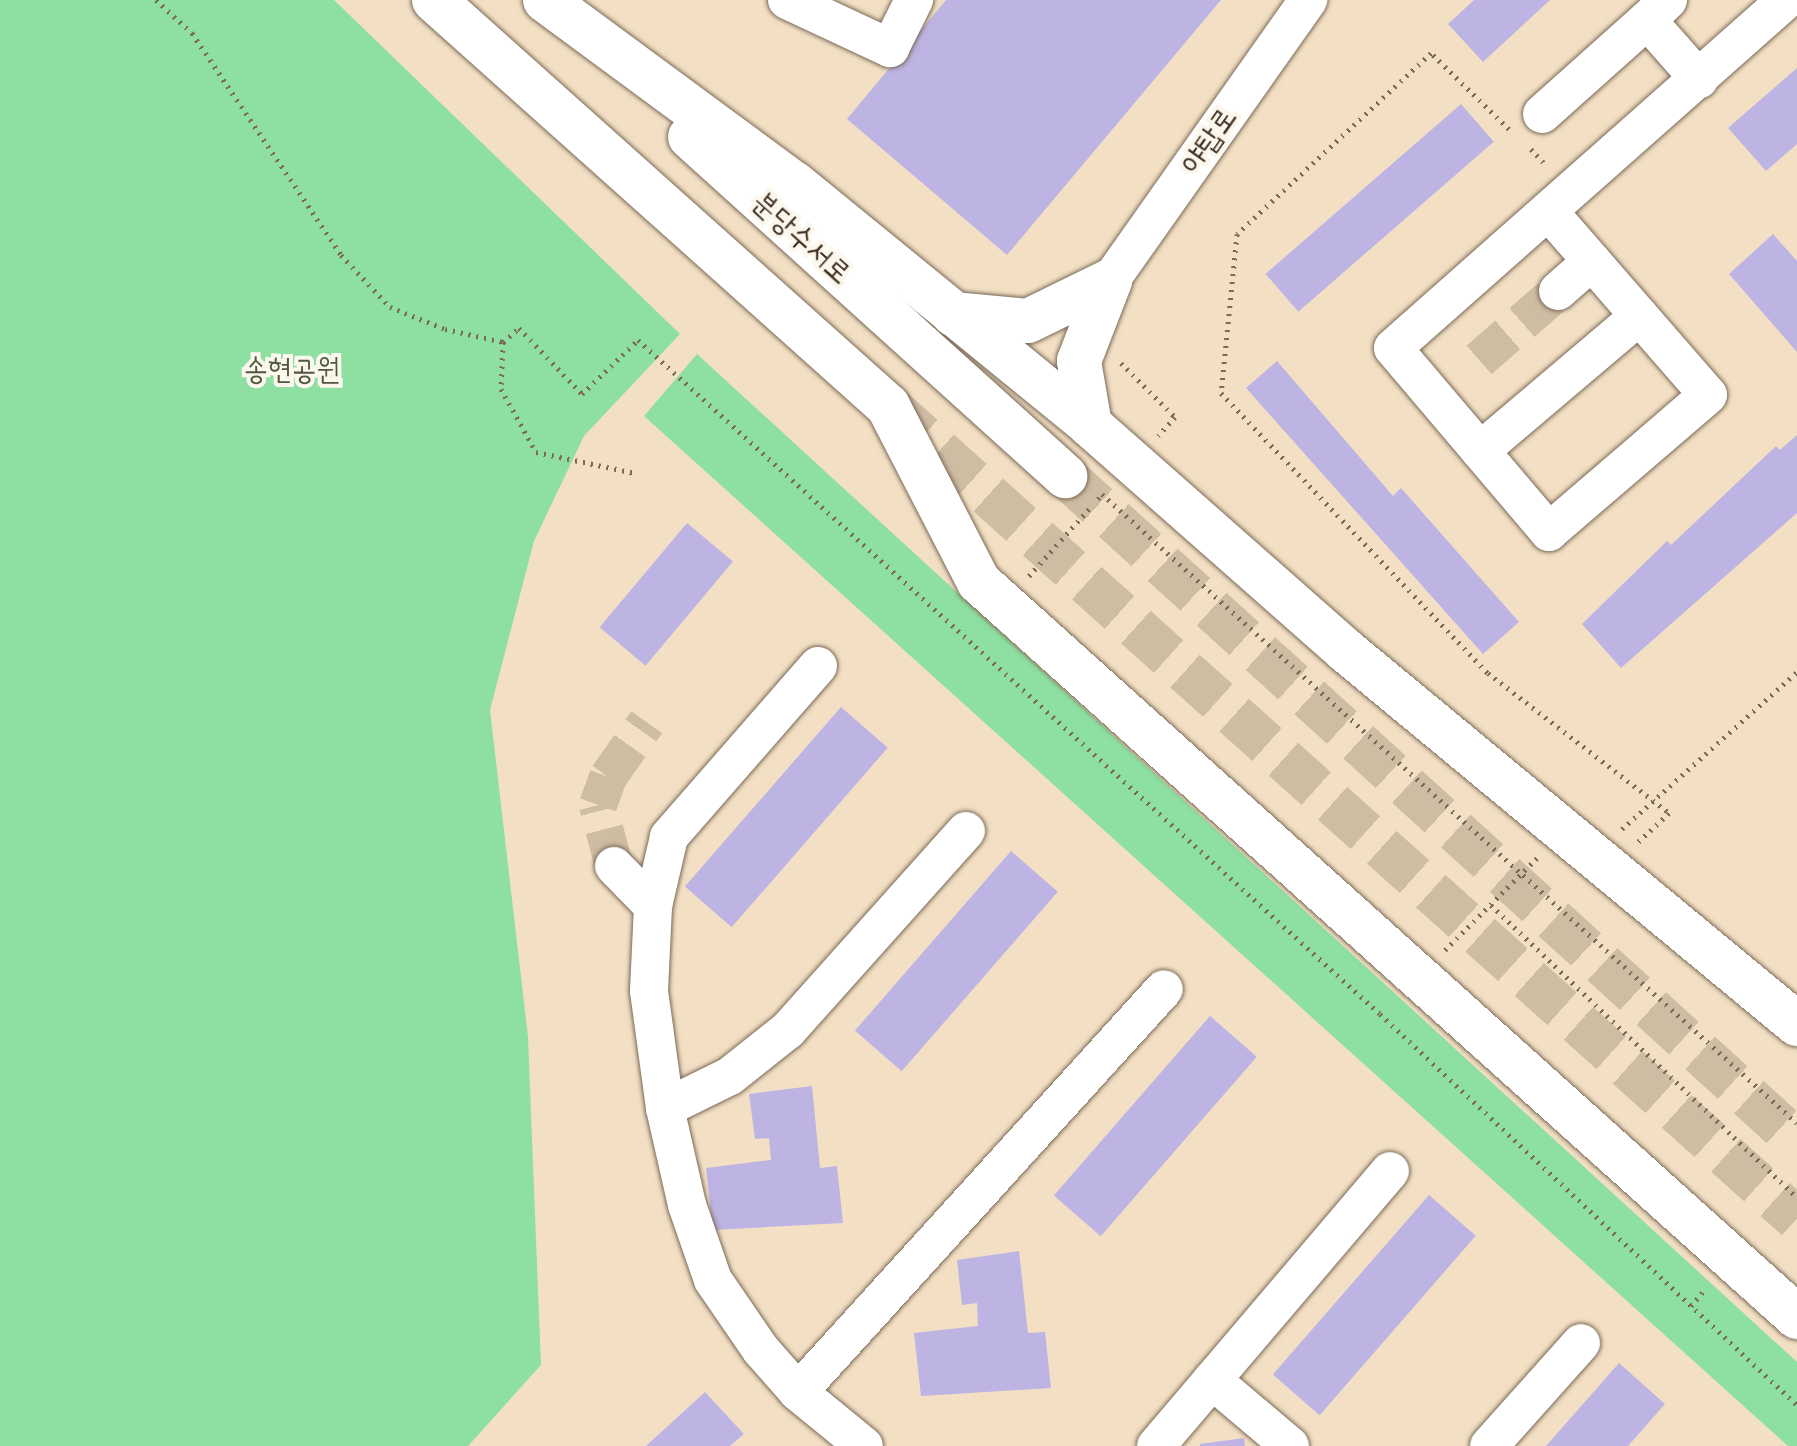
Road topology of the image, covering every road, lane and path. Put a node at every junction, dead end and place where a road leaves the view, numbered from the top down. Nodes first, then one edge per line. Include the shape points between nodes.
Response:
1 (156, 0) edge
2 (434, 0) edge
3 (537, 0) edge
4 (545, 0) edge
5 (787, 0) edge
6 (914, 0) edge
7 (1308, 0) edge
8 (1786, 0) edge
9 (1657, 10) edge
10 (1699, 79) junction
11 (1542, 114) dead end
12 (1549, 212) junction
13 (1592, 261) junction
14 (1110, 281) junction
15 (1558, 291) tunnel mouth
16 (953, 314) junction
17 (1639, 316) junction
18 (503, 342) junction
19 (1120, 362) dead end
20 (1090, 425) junction
21 (1147, 447) dead end
22 (1480, 451) junction
23 (635, 473) dead end
24 (1065, 476) tunnel mouth
25 (1023, 582) dead end
26 (818, 666) dead end
27 (1797, 672) edge
28 (1653, 801) junction
29 (1631, 821) dead end
30 (966, 831) dead end
31 (1632, 848) dead end
32 (1545, 851) dead end
33 (614, 866) tunnel mouth
34 (1523, 871) junction
35 (1491, 905) junction
36 (653, 906) junction
37 (1439, 956) dead end
38 (1164, 989) dead end
39 (1390, 1004) dead end
40 (1380, 1014) junction
41 (1797, 1024) edge
42 (665, 1108) junction
43 (1797, 1123) edge
44 (1390, 1171) dead end
45 (1797, 1197) edge
46 (1797, 1317) edge
47 (1581, 1343) dead end
48 (1212, 1380) junction
49 (798, 1392) junction
50 (1797, 1405) edge
51 (864, 1446) edge
52 (1156, 1446) edge
53 (1290, 1446) edge
54 (1489, 1446) edge

1 - 18 path via 192,33 341,255 390,307 445,329
2 - 46 highway via 888,406 979,582
3 - 24 highway, 분당수서로
4 - 16 highway via 795,184
5 - 6 street via 890,48
7 - 14 street, 야탑로
8 - 10 street
9 - 10 street
9 - 11 street
10 - 12 street
12 - 13 street
12 - 22 street via 1393,348
13 - 15 street
13 - 17 street
14 - 16 highway via 1028,321
14 - 20 highway via 1079,361
16 - 20 highway
17 - 22 street
17 - 22 street via 1708,395 1549,532
18 - 23 path via 501,389 536,452
18 - 40 path via 519,328 582,394 638,340
19 - 21 path via 1175,417
20 - 41 highway via 1345,650
25 - 34 path via 1102,494
26 - 36 street via 669,837
27 - 28 path
28 - 29 path
28 - 31 path via 1669,813
30 - 42 street via 788,1030 730,1076
32 - 34 path
33 - 36 street
34 - 35 path
34 - 43 path
35 - 37 path
35 - 45 path
36 - 42 street via 649,991
38 - 49 street
39 - 40 path
40 - 50 path
42 - 49 street via 687,1205 713,1280 761,1350
44 - 48 street
47 - 54 street
48 - 52 street
48 - 53 street
49 - 51 street

